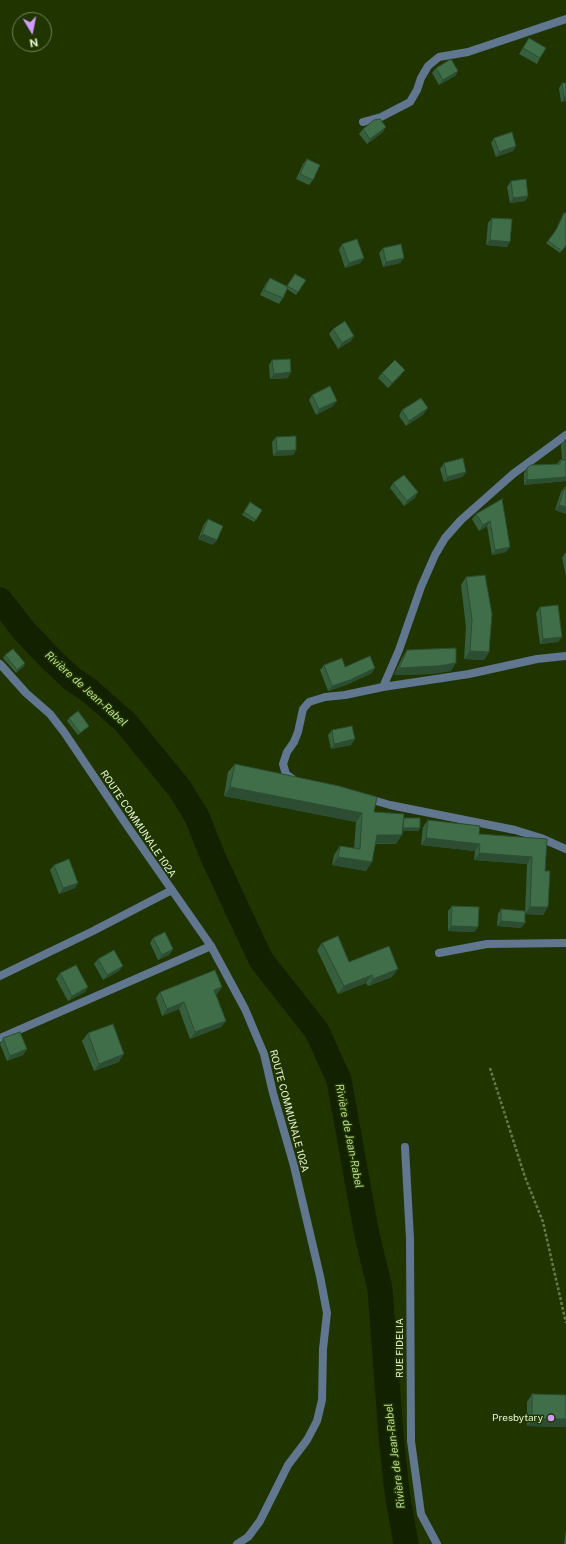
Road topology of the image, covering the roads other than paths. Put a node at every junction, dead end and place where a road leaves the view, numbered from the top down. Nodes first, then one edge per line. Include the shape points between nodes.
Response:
1 (566, 19) edge
2 (363, 122) dead end
3 (566, 435) edge
4 (566, 656) edge
5 (0, 664) edge
6 (383, 687) junction
7 (306, 783) edge
8 (356, 795) edge
9 (566, 849) edge
10 (172, 890) junction
11 (566, 943) edge
12 (211, 946) junction
13 (438, 953) dead end
14 (0, 976) edge
15 (0, 1038) edge
16 (405, 1147) dead end
17 (237, 1544) edge
18 (438, 1544) edge

1 - 2 street via 468,52 439,57 428,66 410,102 381,117
3 - 6 street via 513,474 461,520 446,538 435,555 421,587
4 - 6 street
5 - 10 street, ROUTE COMMUNALE 102A via 26,693 50,714 64,732
6 - 7 street via 325,697 309,702 303,709 298,732 287,752 284,764 286,774 294,780
8 - 9 street via 390,805 515,830
10 - 12 street, ROUTE COMMUNALE 102A
10 - 14 street
11 - 13 street via 487,944
12 - 15 street
12 - 17 street, ROUTE COMMUNALE 102A via 245,1009 264,1054 294,1166 327,1313 322,1400 317,1421 307,1440 288,1465 260,1521 248,1537
16 - 18 street, RUE FIDELIA via 410,1239 411,1441 421,1514

